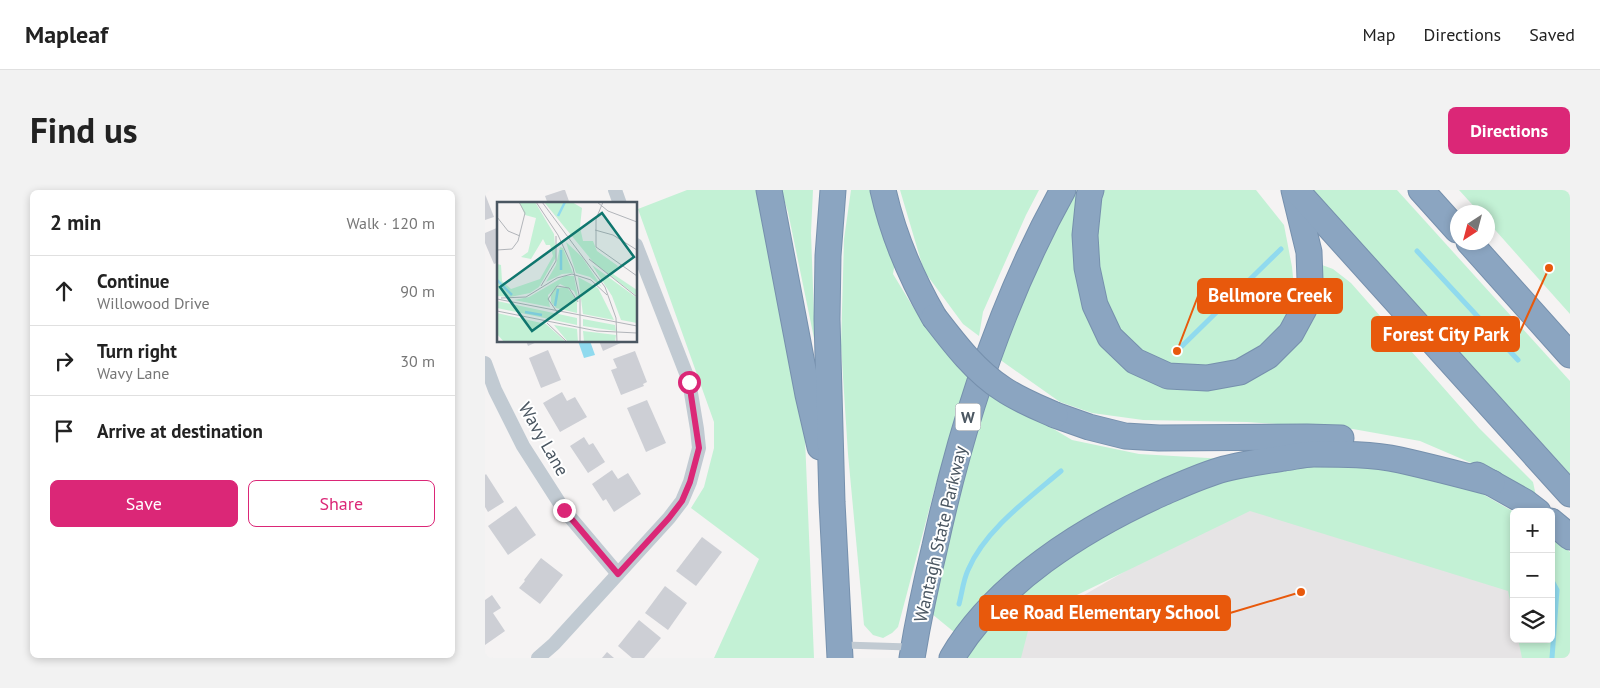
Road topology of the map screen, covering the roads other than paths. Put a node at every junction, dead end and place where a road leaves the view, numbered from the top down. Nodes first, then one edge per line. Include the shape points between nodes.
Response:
1 (615, 190) edge
2 (769, 190) edge
3 (833, 190) edge
4 (883, 190) edge
5 (1063, 190) edge
6 (1091, 190) edge
7 (1295, 190) edge
8 (1427, 194) edge
9 (619, 202) edge
10 (1450, 222) edge
11 (637, 249) edge
12 (1476, 250) edge
13 (1570, 355) edge
14 (485, 363) edge
15 (1492, 483) junction
16 (1570, 494) edge
17 (832, 502) junction
18 (1533, 508) edge
19 (1555, 524) edge
20 (1570, 537) edge
21 (618, 574) junction
22 (840, 652) edge
23 (913, 653) edge
24 (538, 658) edge
25 (952, 658) edge

1 - 9 street
2 - 17 highway
3 - 17 highway via 827,319
4 - 15 highway, bridge via 901,249 917,288 934,317 957,348 979,369 1002,389 1029,404 1089,427 1125,436 1307,437 1403,445 1444,457
5 - 23 highway, Wantagh State Parkway / W via 1011,296 967,421 946,493
6 - 7 highway via 1085,235 1087,268 1095,305 1110,336 1135,362 1168,376 1207,378 1240,372 1268,356 1291,333 1304,309 1311,280 1309,252
7 - 16 highway
8 - 10 highway
11 - 21 street via 689,382 699,448 682,501
12 - 13 highway
14 - 21 street, Wavy Lane via 523,446 564,510
15 - 18 highway
15 - 25 highway via 1399,460 1356,454 1311,454 1223,470 1133,506 1053,555 995,603
17 - 22 highway
19 - 20 highway
21 - 24 street
22 - 23 lane

